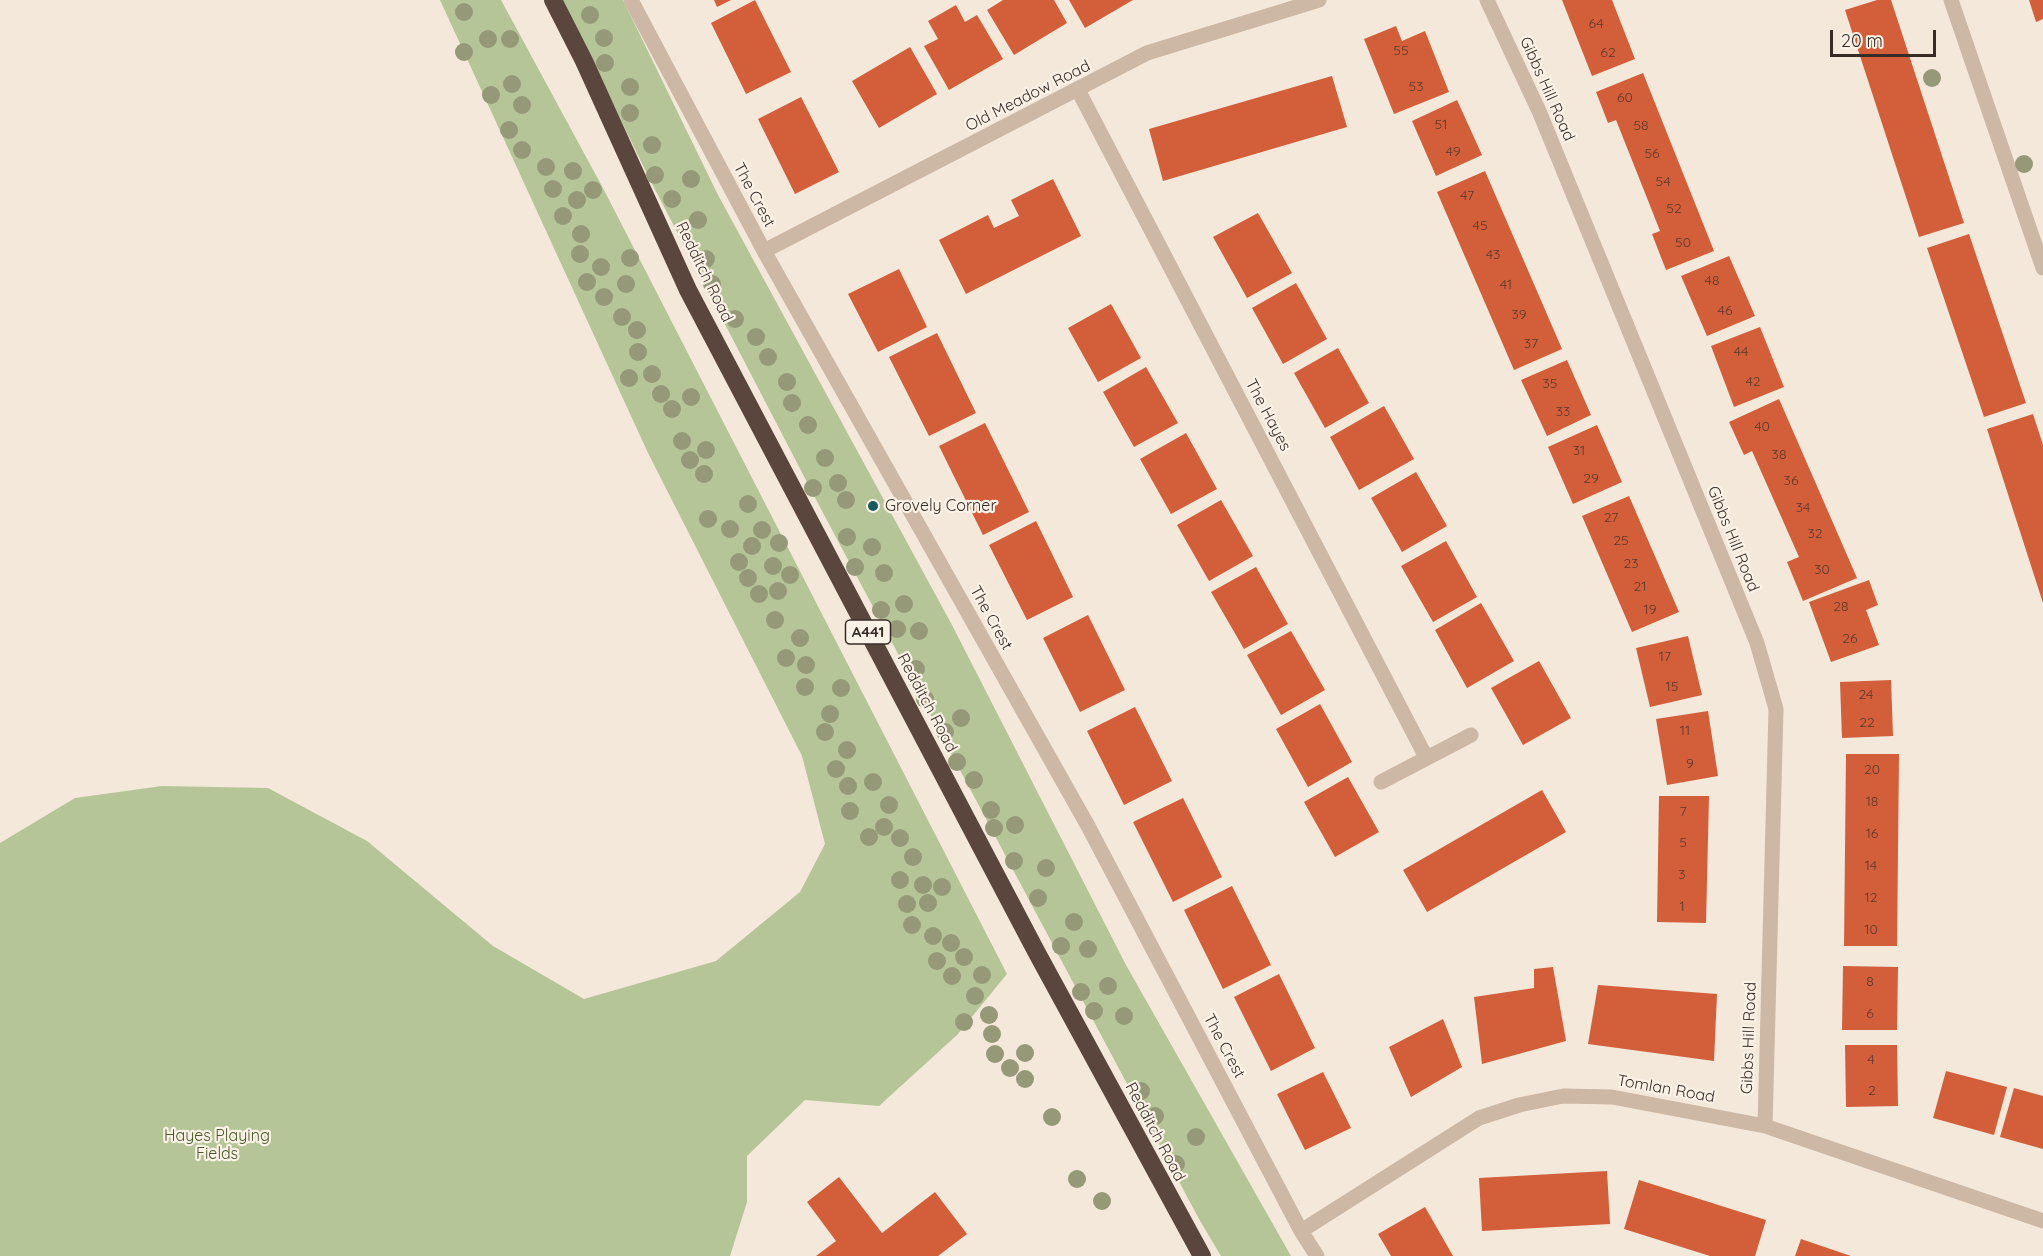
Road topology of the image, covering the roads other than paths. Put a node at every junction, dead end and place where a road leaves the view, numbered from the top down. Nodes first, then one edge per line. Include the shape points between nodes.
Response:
1 (553, 0) edge
2 (631, 0) edge
3 (1319, 0) edge
4 (1487, 0) edge
5 (1951, 0) edge
6 (1078, 90) junction
7 (764, 251) junction
8 (2043, 268) edge
9 (1471, 735) dead end
10 (1426, 757) junction
11 (1381, 782) dead end
12 (1765, 1126) junction
13 (2043, 1221) edge
14 (1301, 1231) junction
15 (1202, 1256) edge
16 (1317, 1256) edge

1 - 15 highway, Redditch Road / A441 via 688,290 1037,953
2 - 7 street, The Crest
3 - 6 street, Old Meadow Road via 1147,53
4 - 12 street, Gibbs Hill Road via 1539,111 1757,643 1776,709
5 - 8 street
6 - 7 street, Old Meadow Road
6 - 10 street, The Hayes
7 - 14 street, The Crest via 1088,826
9 - 10 street
10 - 11 street
12 - 13 street, Tomlan Road
12 - 14 street, Tomlan Road via 1612,1097 1563,1096 1519,1105 1479,1118
14 - 16 street, The Crest

